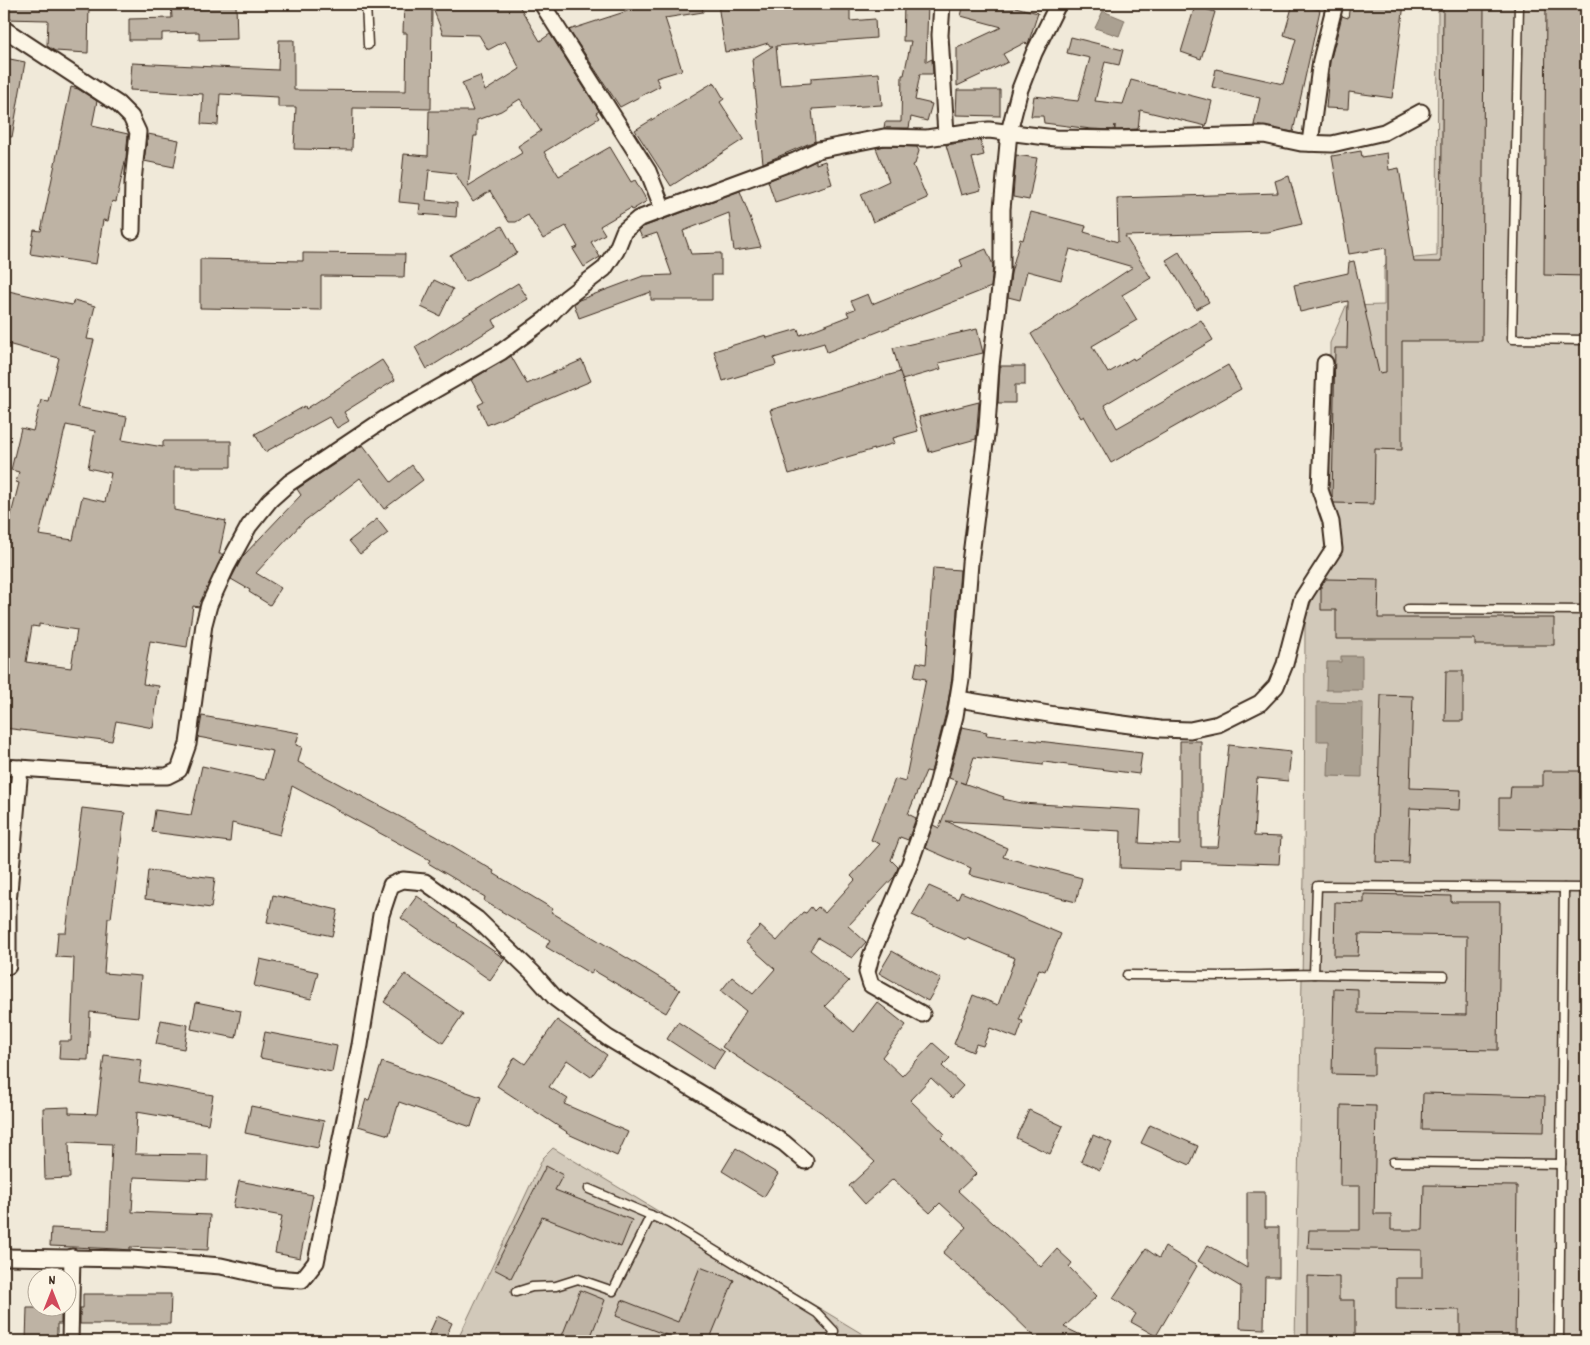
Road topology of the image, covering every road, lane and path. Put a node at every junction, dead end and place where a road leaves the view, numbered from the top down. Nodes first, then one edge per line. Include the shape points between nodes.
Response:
1 (366, 4) edge
2 (542, 4) edge
3 (942, 4) edge
4 (1058, 4) edge
5 (1335, 4) edge
6 (1519, 4) edge
7 (4, 30) edge
8 (368, 45) dead end
9 (1421, 112) dead end
10 (1009, 132) junction
11 (946, 135) junction
12 (1310, 143) junction
13 (663, 208) junction
14 (132, 231) dead end
15 (1586, 340) edge
16 (1325, 363) dead end
17 (1408, 609) dead end
18 (1586, 610) edge
19 (958, 699) junction
20 (4, 767) edge
21 (20, 768) junction
22 (1564, 888) junction
23 (1586, 888) edge
24 (8, 966) dead end
25 (1314, 974) junction
26 (1127, 975) dead end
27 (1444, 976) dead end
28 (922, 1014) dead end
29 (805, 1161) dead end
30 (1393, 1162) dead end
31 (1561, 1164) junction
32 (589, 1189) dead end
33 (651, 1215) junction
34 (4, 1256) edge
35 (72, 1257) junction
36 (516, 1292) dead end
37 (70, 1341) edge
38 (832, 1341) edge
39 (1559, 1341) edge

1 - 8 lane
2 - 13 street via 648,171
3 - 11 street via 940,35
4 - 10 street via 1034,53
5 - 12 street via 1321,60
6 - 15 lane via 1512,339
7 - 14 street via 118,104 132,117 138,132
9 - 12 street via 1384,132 1332,144
10 - 11 street via 989,130
10 - 12 street via 1055,138 1119,139 1264,135
10 - 19 street via 1002,209 1002,270
11 - 13 street via 884,137 818,150
13 - 21 street via 638,219 624,231 604,269 566,298 546,319 501,352 386,418 289,483 270,500 249,526 210,605 204,624 188,744 179,770 167,776 140,776
16 - 19 street via 1320,490 1331,522 1334,549 1302,599 1285,664 1276,686 1260,703 1218,724 1190,730 1160,729
17 - 18 lane
19 - 28 street via 935,793 867,972 871,985
20 - 21 street
21 - 24 street via 8,903
22 - 23 lane
22 - 25 lane via 1317,886
22 - 31 lane
25 - 26 lane
25 - 27 lane
29 - 35 street via 784,1143 608,1038 556,999 477,919 425,882 403,880 391,885 380,915 360,1045 316,1262 302,1280 274,1278 221,1266
30 - 31 lane
31 - 39 lane
32 - 33 lane
33 - 36 lane via 613,1291 578,1278 556,1286 532,1287
33 - 38 lane via 817,1313 834,1331
34 - 35 street
35 - 37 street

